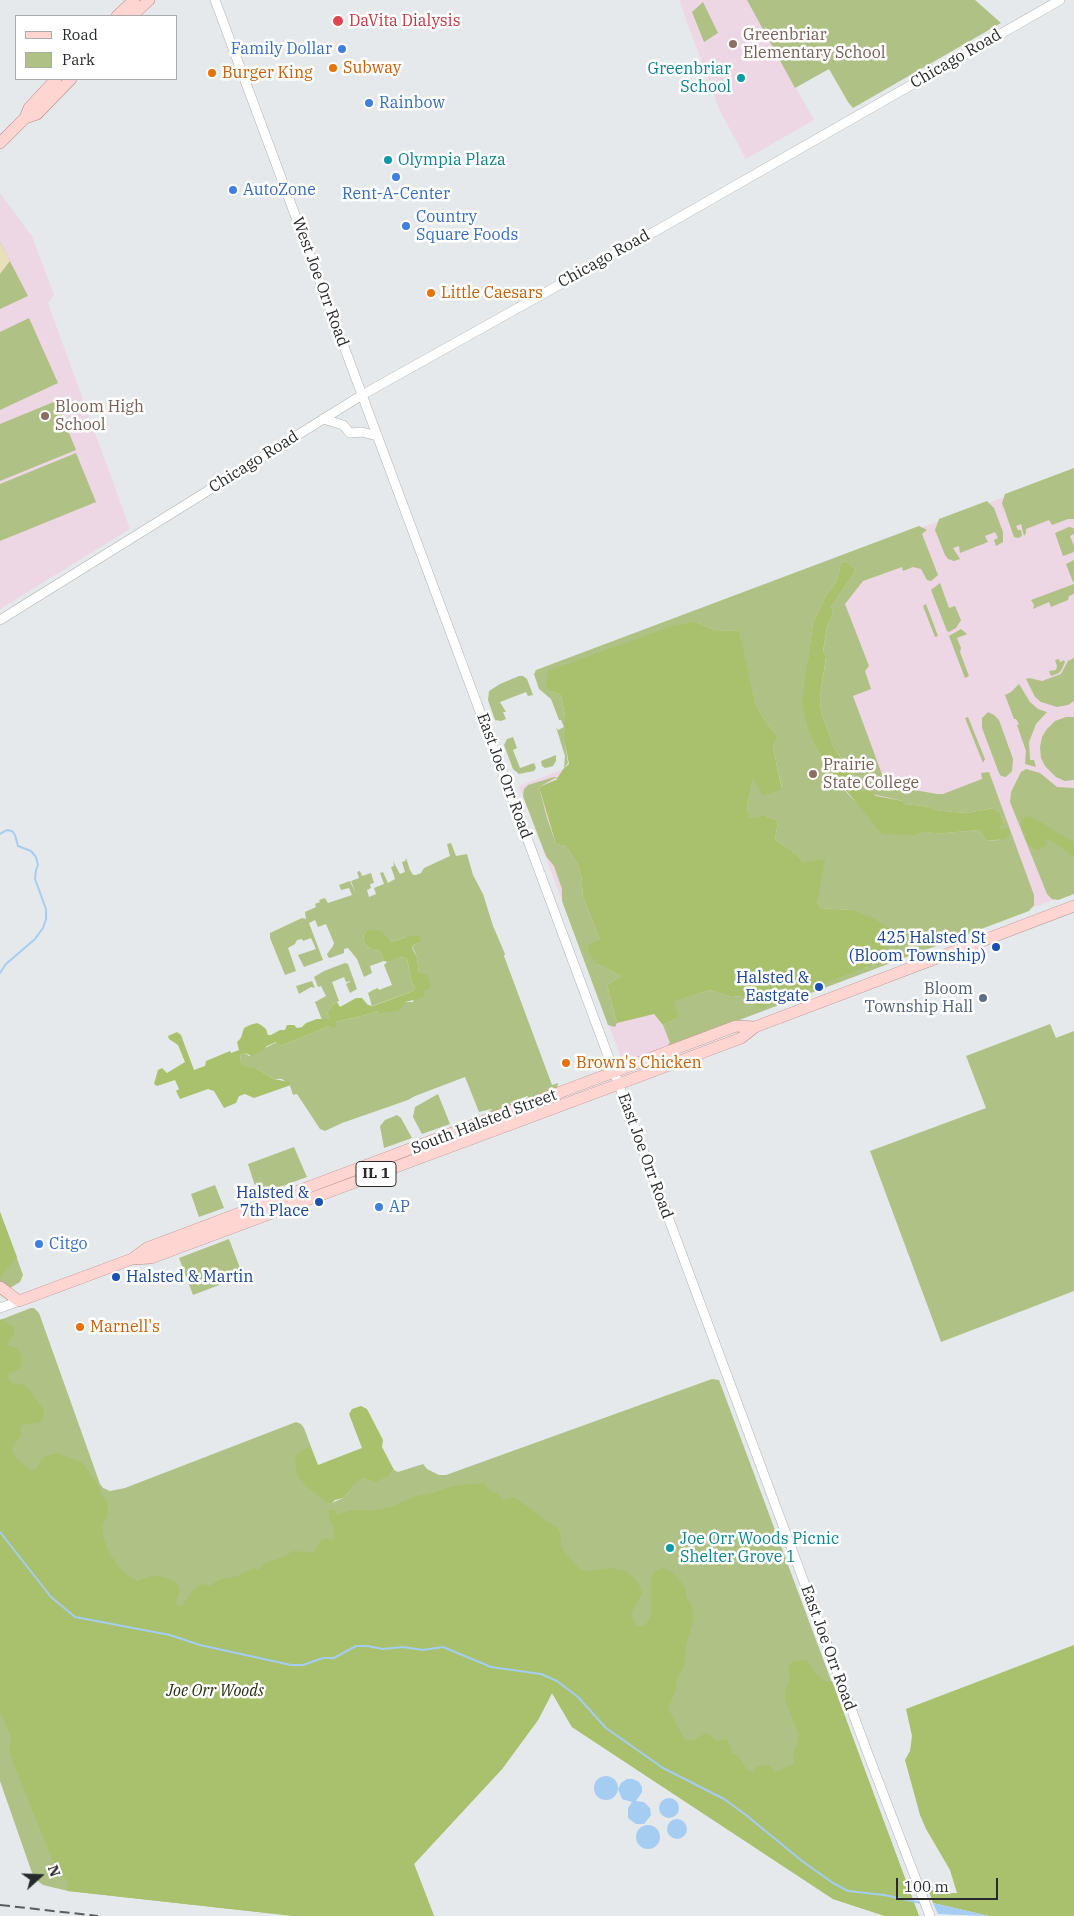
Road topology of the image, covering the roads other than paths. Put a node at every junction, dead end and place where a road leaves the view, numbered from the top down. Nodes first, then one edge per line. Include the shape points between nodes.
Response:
1 (134, 0) edge
2 (148, 0) edge
3 (215, 0) edge
4 (1060, 0) edge
5 (118, 15) edge
6 (133, 15) edge
7 (55, 80) edge
8 (70, 80) edge
9 (25, 118) junction
10 (0, 143) edge
11 (362, 395) junction
12 (323, 419) junction
13 (377, 436) junction
14 (0, 620) edge
15 (1074, 906) edge
16 (755, 1026) junction
17 (615, 1072) junction
18 (619, 1084) junction
19 (132, 1259) junction
20 (0, 1287) edge
21 (19, 1301) junction
22 (0, 1308) edge
23 (929, 1913) edge

1 - 5 main road
2 - 6 main road
3 - 11 street, West Joe Orr Road
4 - 11 street, Chicago Road
7 - 9 main road via 29,108
8 - 9 main road via 37,114
9 - 10 main road
11 - 12 street, Chicago Road
11 - 13 street, East Joe Orr Road
12 - 13 street via 343,425 350,433
12 - 14 street, Chicago Road
13 - 17 street, East Joe Orr Road
15 - 16 main road, South Halsted Street / IL 1
16 - 17 main road, South Halsted Street / IL 1 via 736,1026
16 - 18 main road, South Halsted Street / IL 1 via 741,1038
17 - 18 street, East Joe Orr Road
17 - 19 main road, South Halsted Street / IL 1 via 147,1248
18 - 19 main road, South Halsted Street / IL 1 via 151,1258
18 - 23 street, East Joe Orr Road
19 - 21 main road, South Halsted Street / IL 1
20 - 21 main road
21 - 22 street, South Halsted Street

